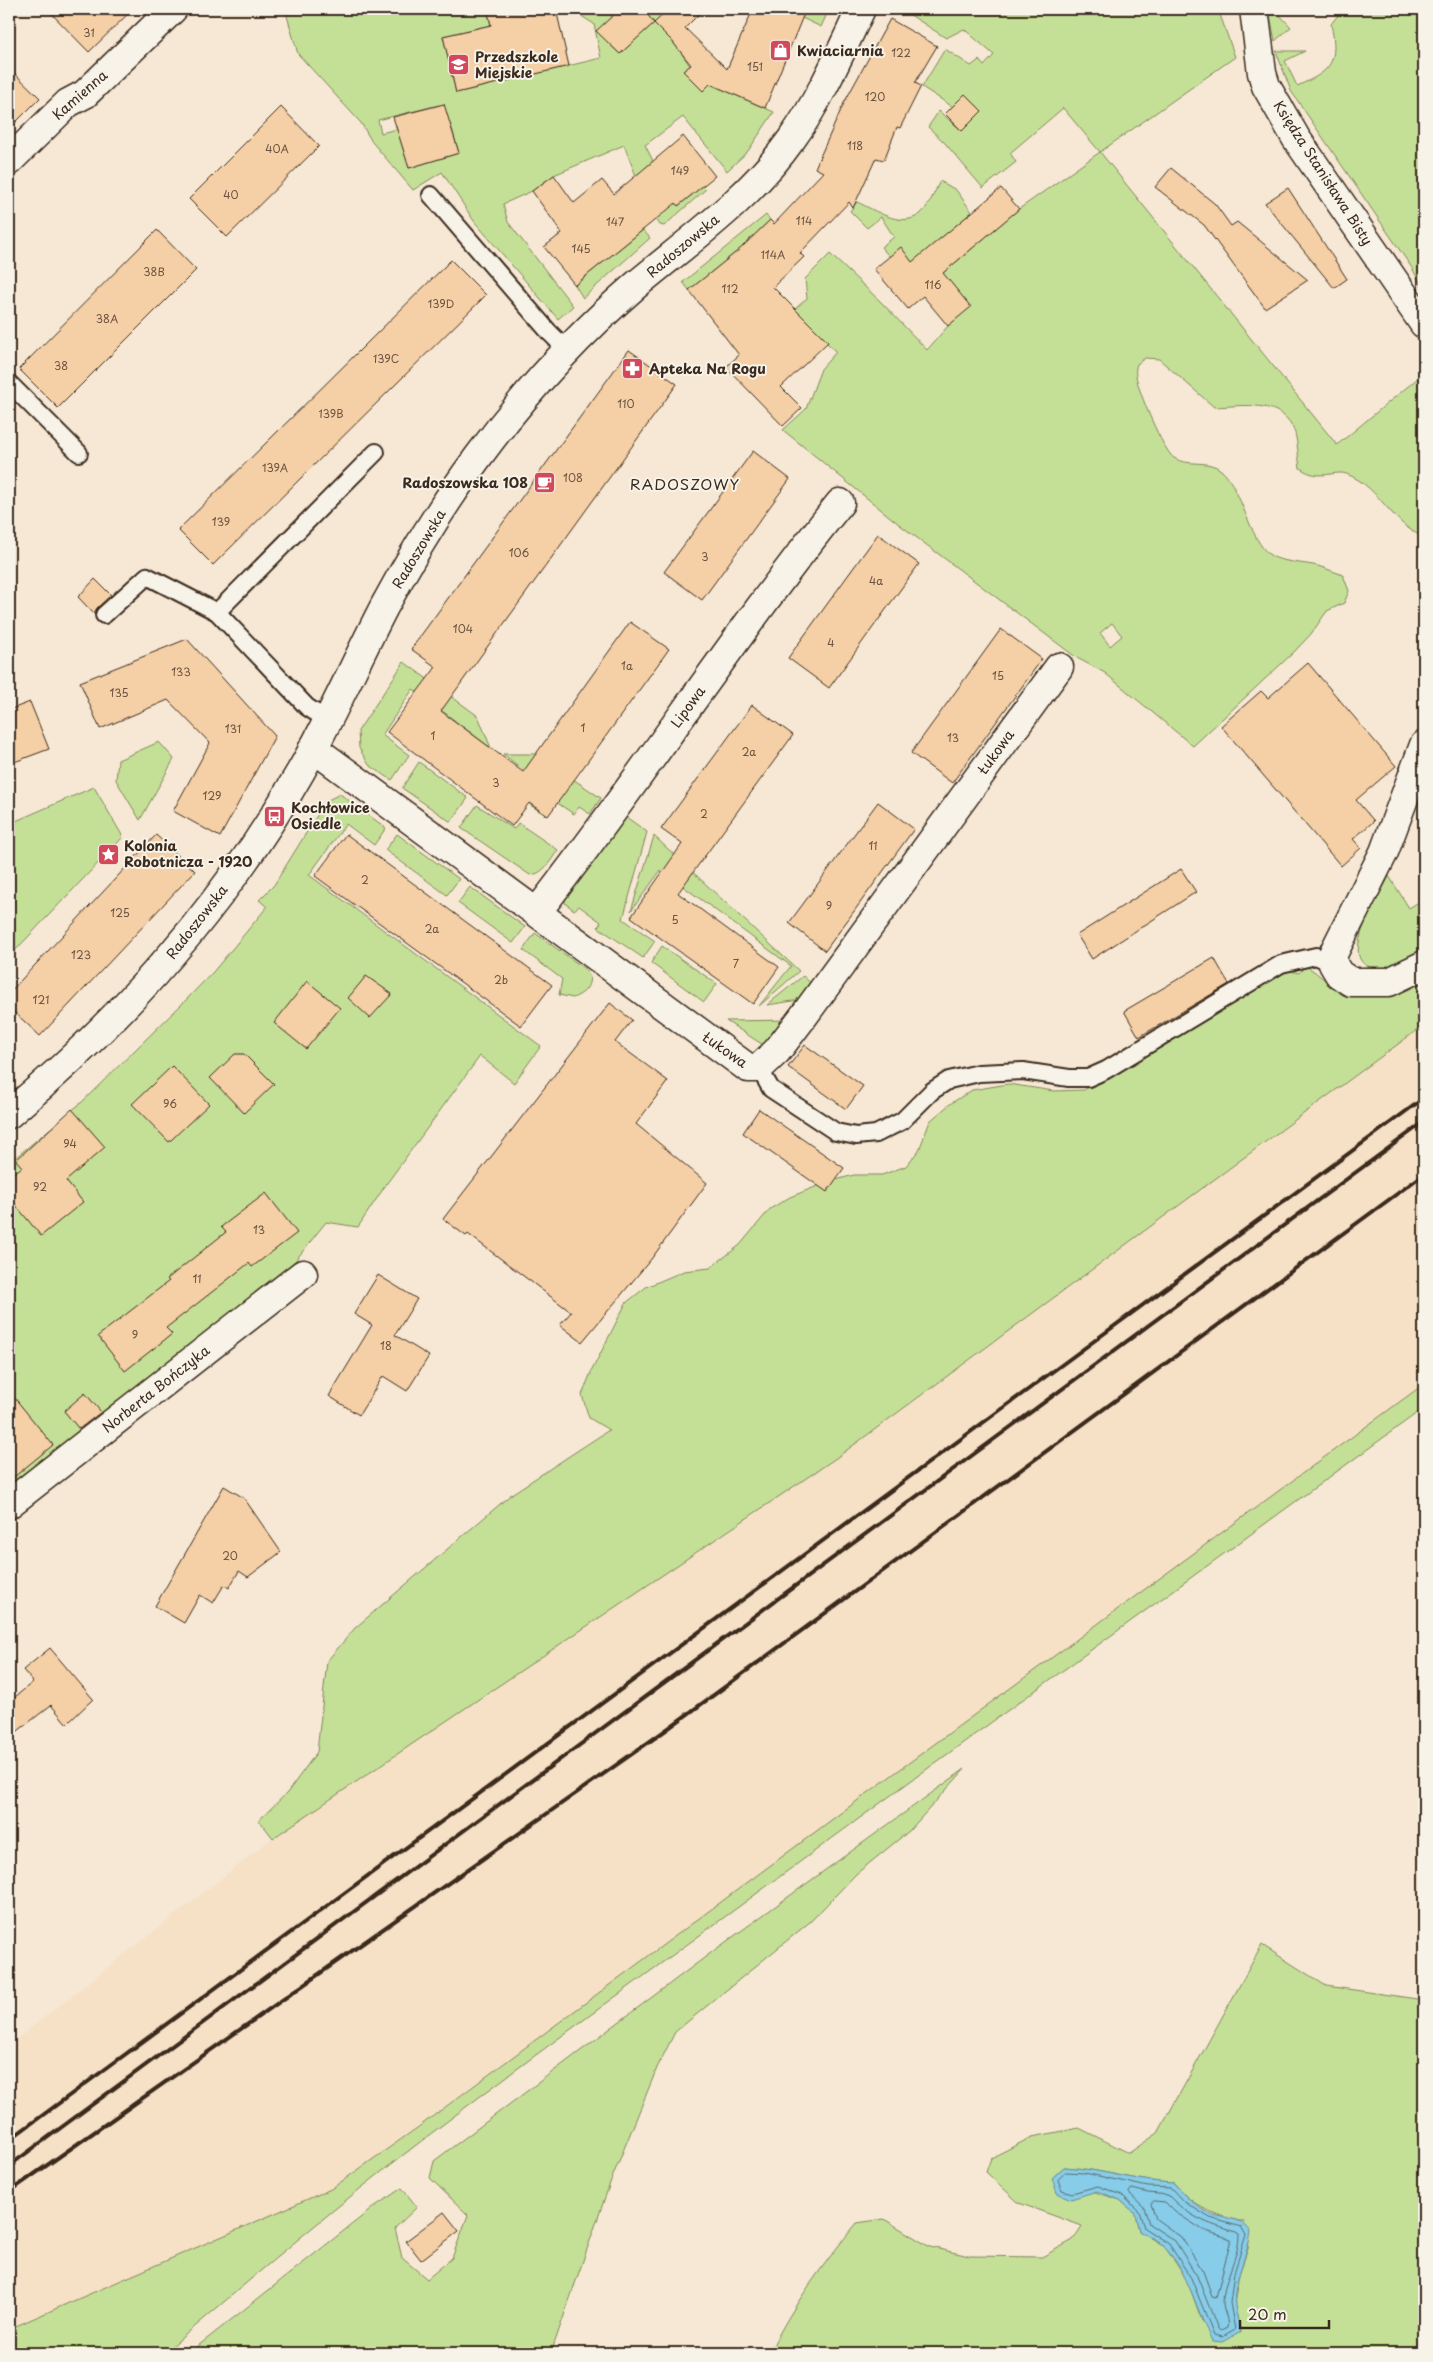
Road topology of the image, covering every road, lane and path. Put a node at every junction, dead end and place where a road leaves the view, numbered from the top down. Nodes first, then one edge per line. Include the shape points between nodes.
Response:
1 (173, 9) edge
2 (861, 9) edge
3 (1254, 9) edge
4 (9, 162) edge
5 (431, 195) dead end
6 (1424, 324) edge
7 (567, 350) junction
8 (9, 383) edge
9 (376, 452) dead end
10 (79, 453) dead end
11 (840, 503) dead end
12 (217, 612) junction
13 (104, 615) dead end
14 (1059, 666) dead end
15 (328, 720) junction
16 (1424, 745) edge
17 (313, 748) junction
18 (537, 912) junction
19 (1333, 964) junction
20 (1423, 966) edge
21 (759, 1068) junction
22 (9, 1114) edge
23 (303, 1274) dead end
24 (9, 1504) edge

1 - 4 street, Kamienna via 85,94 68,103
2 - 7 street, Radoszowska via 814,103 791,141 722,214 634,287
3 - 6 street, Księdza Stanisława Bisty via 1266,86 1296,138
5 - 7 lane
7 - 15 street, Radoszowska via 478,456 424,536
8 - 10 lane
9 - 12 lane
11 - 18 street, Lipowa
12 - 13 lane via 147,576
12 - 15 lane via 307,707
14 - 21 street, Łukowa via 803,1018
15 - 17 street, Radoszowska
16 - 19 street via 1384,852 1333,954
17 - 18 street, Łukowa
17 - 22 street, Radoszowska via 275,816 235,874 151,980 98,1035
18 - 21 street, Łukowa via 748,1068
19 - 20 street via 1339,974 1351,982 1389,982
19 - 21 lane via 1316,956 1281,964 1088,1078 1023,1071 979,1072 949,1080 932,1091 902,1121 876,1134 856,1136 836,1132 770,1089
23 - 24 street, Norberta Bończyka

